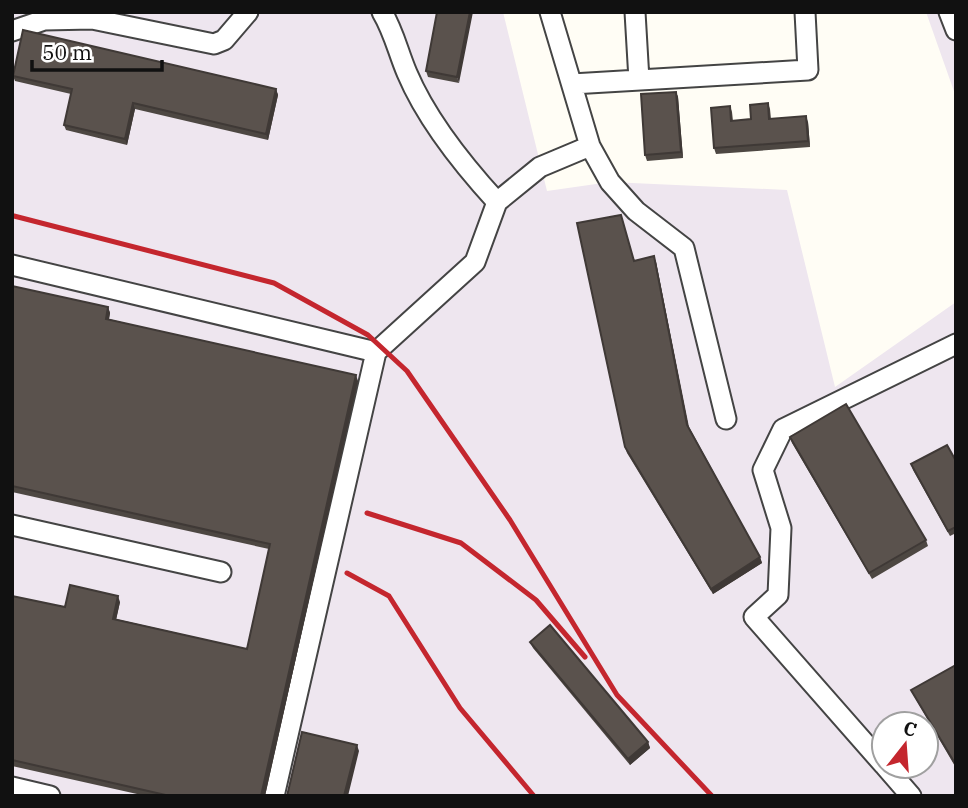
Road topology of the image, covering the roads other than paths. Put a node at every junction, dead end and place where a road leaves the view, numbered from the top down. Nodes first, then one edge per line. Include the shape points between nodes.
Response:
1 (248, 12) edge
2 (383, 12) edge
3 (550, 12) edge
4 (635, 12) edge
5 (805, 12) edge
6 (949, 12) edge
7 (956, 30) edge
8 (12, 31) edge
9 (639, 80) junction
10 (572, 84) junction
11 (590, 146) junction
12 (497, 202) junction
13 (12, 265) edge
14 (956, 344) edge
15 (376, 352) junction
16 (726, 419) dead end
17 (12, 525) edge
18 (221, 572) dead end
19 (870, 749) edge
20 (897, 780) edge
21 (12, 787) edge
22 (50, 796) edge
23 (274, 796) edge
24 (911, 796) edge

1 - 8 lane via 224,40 214,44 116,22 72,18 44,20
2 - 12 lane via 407,74 461,163
3 - 10 lane
4 - 9 lane
5 - 9 lane via 808,69
6 - 7 lane
9 - 10 lane
10 - 11 lane
11 - 12 lane via 540,167
11 - 16 lane via 610,182 636,211 684,248
12 - 15 lane via 475,262
13 - 15 lane
14 - 19 lane via 783,429 762,470 781,528 778,595 754,617
15 - 23 lane
17 - 18 lane
20 - 24 lane
21 - 22 lane

